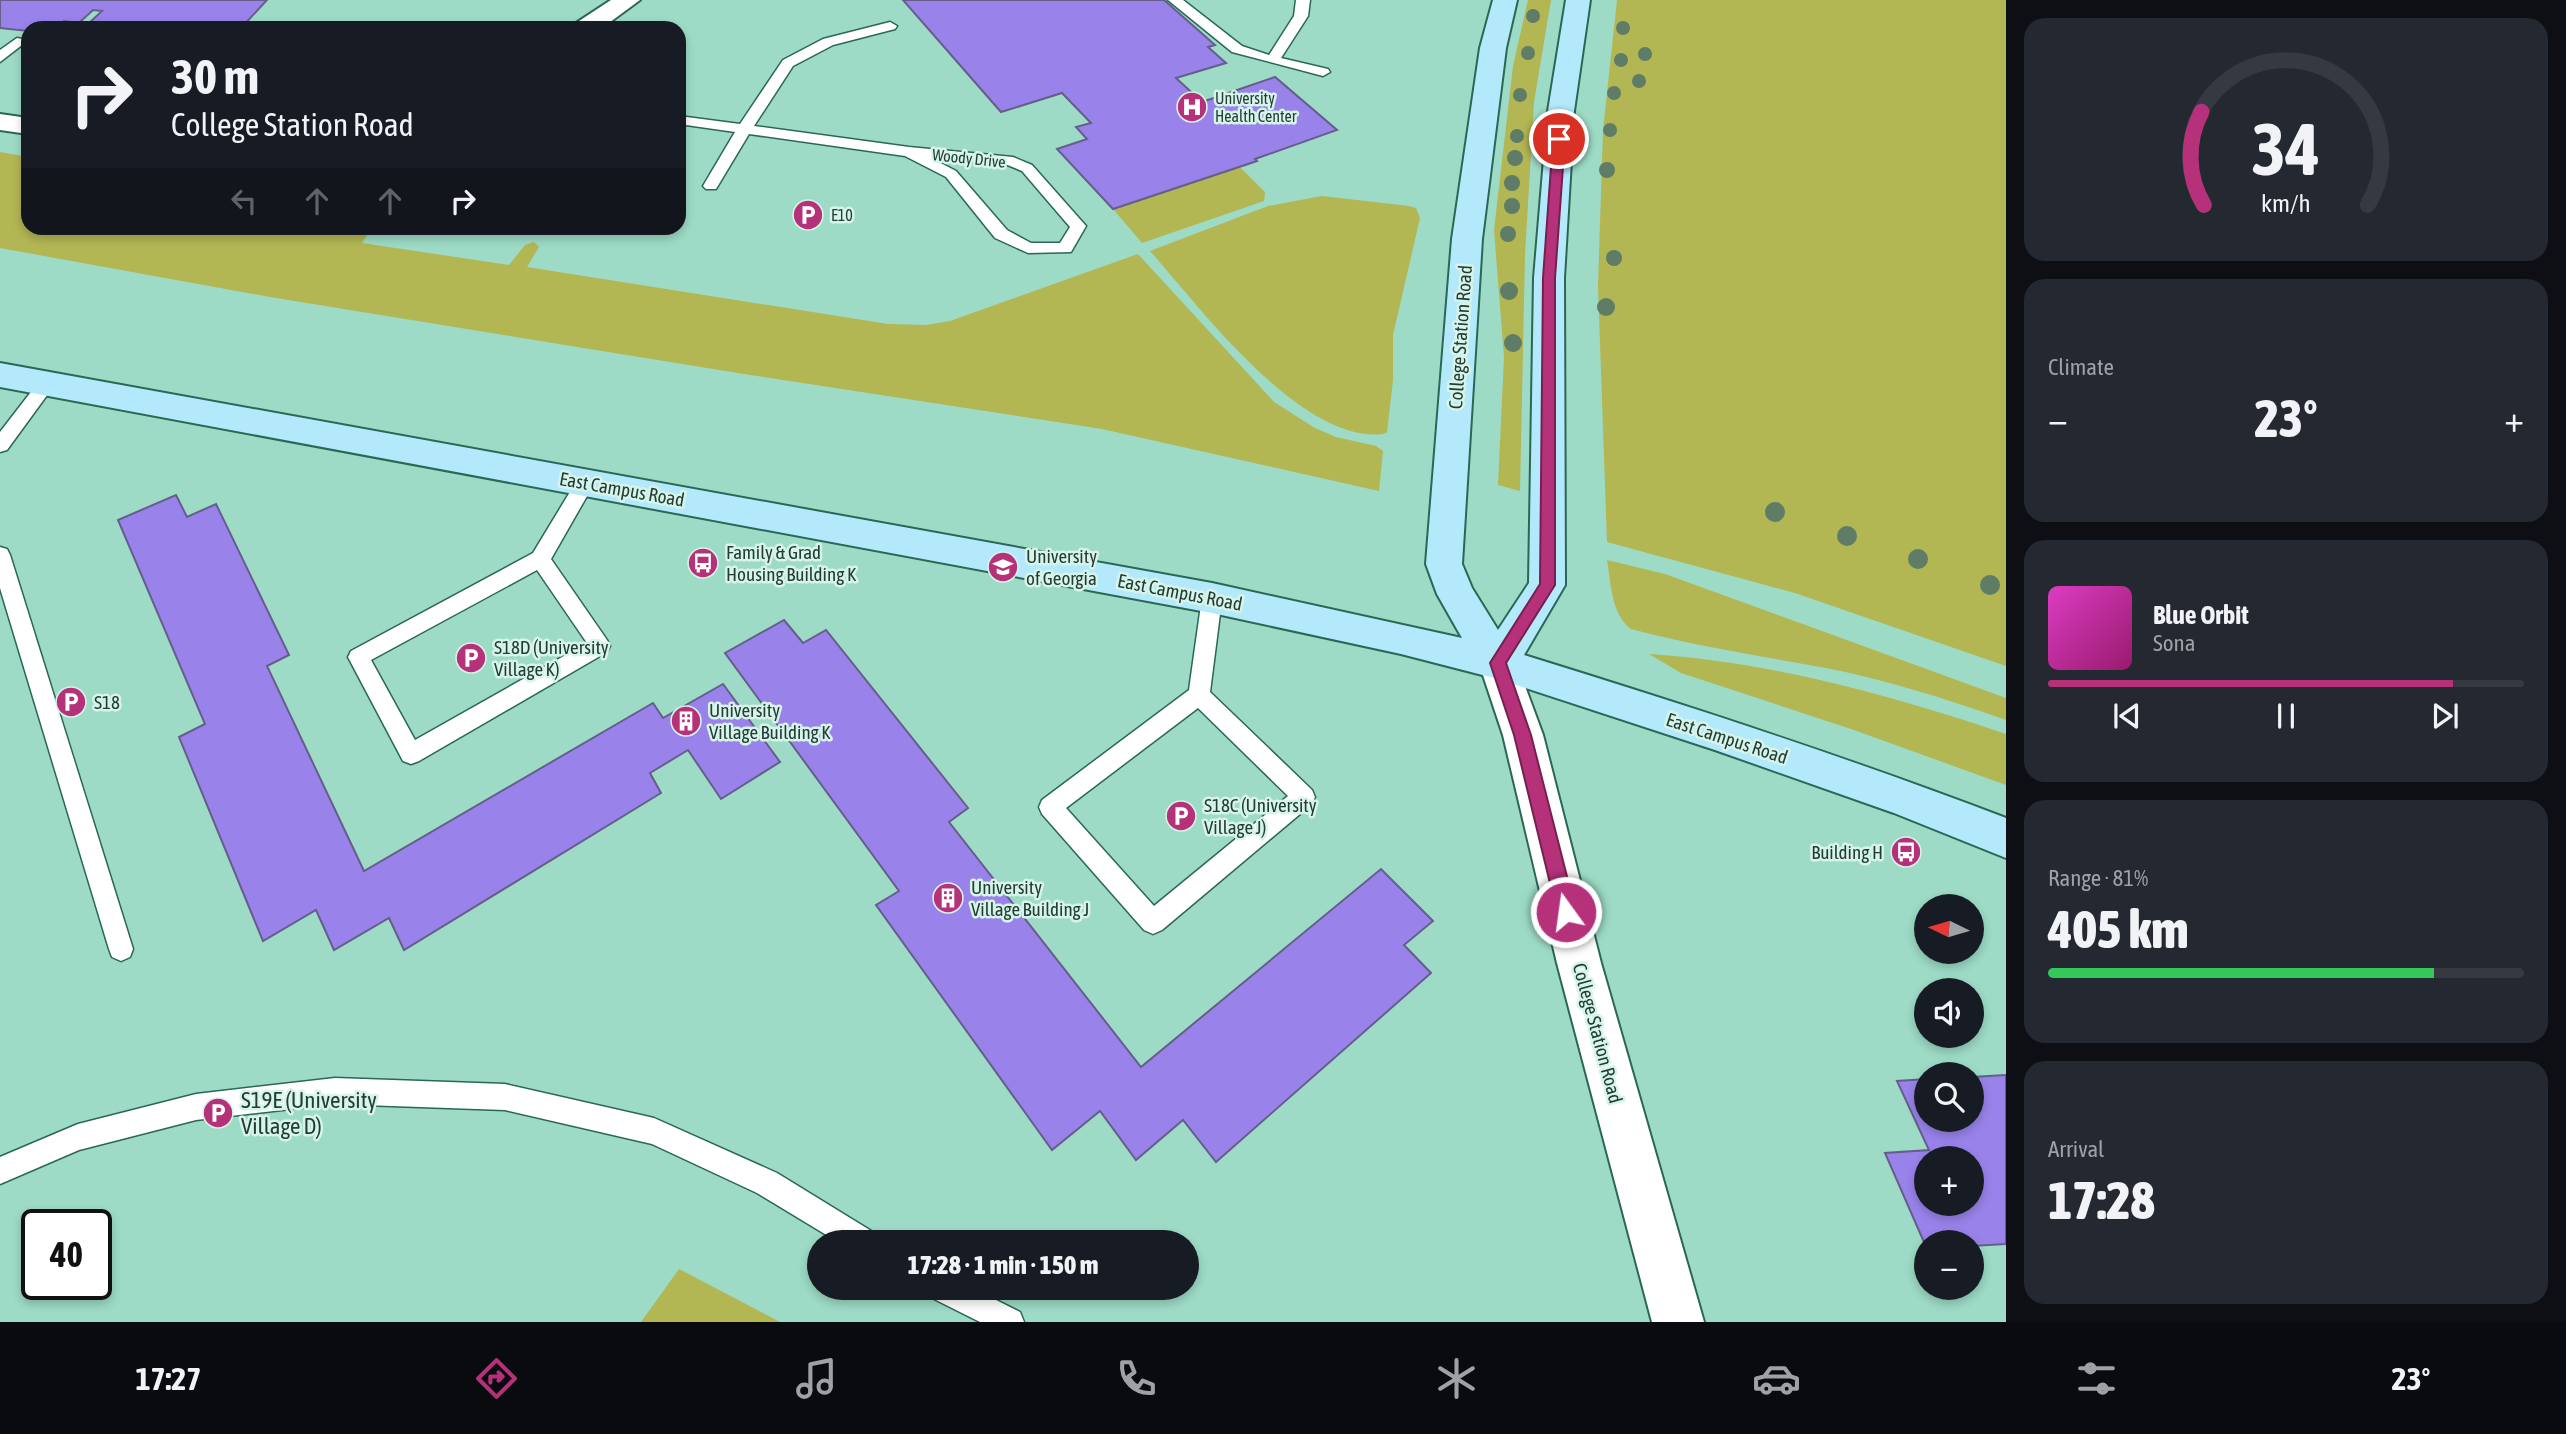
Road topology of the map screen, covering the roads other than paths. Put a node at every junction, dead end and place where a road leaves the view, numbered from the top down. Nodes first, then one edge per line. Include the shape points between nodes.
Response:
1 (1175, 0) edge
2 (1303, 0) edge
3 (1505, 0) edge
4 (1578, 0) edge
5 (620, 1) edge
6 (594, 21) edge
7 (890, 26) dead end
8 (17, 42) dead end
9 (0, 58) edge
10 (1273, 60) junction
11 (1323, 72) dead end
12 (686, 121) edge
13 (0, 122) edge
14 (21, 125) edge
15 (745, 128) junction
16 (909, 152) junction
17 (711, 186) dead end
18 (0, 375) edge
19 (47, 383) junction
20 (0, 445) edge
21 (586, 482) junction
22 (0, 555) edge
23 (540, 559) junction
24 (1212, 598) junction
25 (1498, 663) junction
26 (1199, 695) junction
27 (2006, 838) edge
28 (121, 949) dead end
29 (0, 1171) edge
30 (843, 1230) edge
31 (966, 1300) edge
32 (1010, 1322) edge
33 (1678, 1322) edge

1 - 10 lane via 1229,44
2 - 10 lane via 1301,16
3 - 25 main road, College Station Road via 1493,48 1467,239 1444,564 1456,594
4 - 25 main road via 1561,111 1549,278 1547,585
5 - 6 street
7 - 15 lane via 828,42 788,63
8 - 9 lane
10 - 11 lane
12 - 15 lane, Woody Drive
13 - 14 street
15 - 16 lane, Woody Drive
15 - 17 lane
16 - 16 lane, Woody Drive via 951,174 1001,234 1028,248 1065,248 1078,226 1027,168 1009,160
18 - 19 main road, East Campus Road
19 - 20 lane
19 - 21 main road, East Campus Road
21 - 23 lane
21 - 24 main road, East Campus Road
22 - 28 lane
23 - 23 lane via 358,657 411,754 600,646
24 - 25 main road, East Campus Road
24 - 26 lane
25 - 27 main road, East Campus Road via 1715,732
25 - 33 street, College Station Road via 1523,735 1579,963
26 - 26 lane via 1304,797 1153,922 1050,807
29 - 30 lane via 78,1137 196,1107 335,1091 505,1097 654,1131 767,1183
31 - 32 lane

